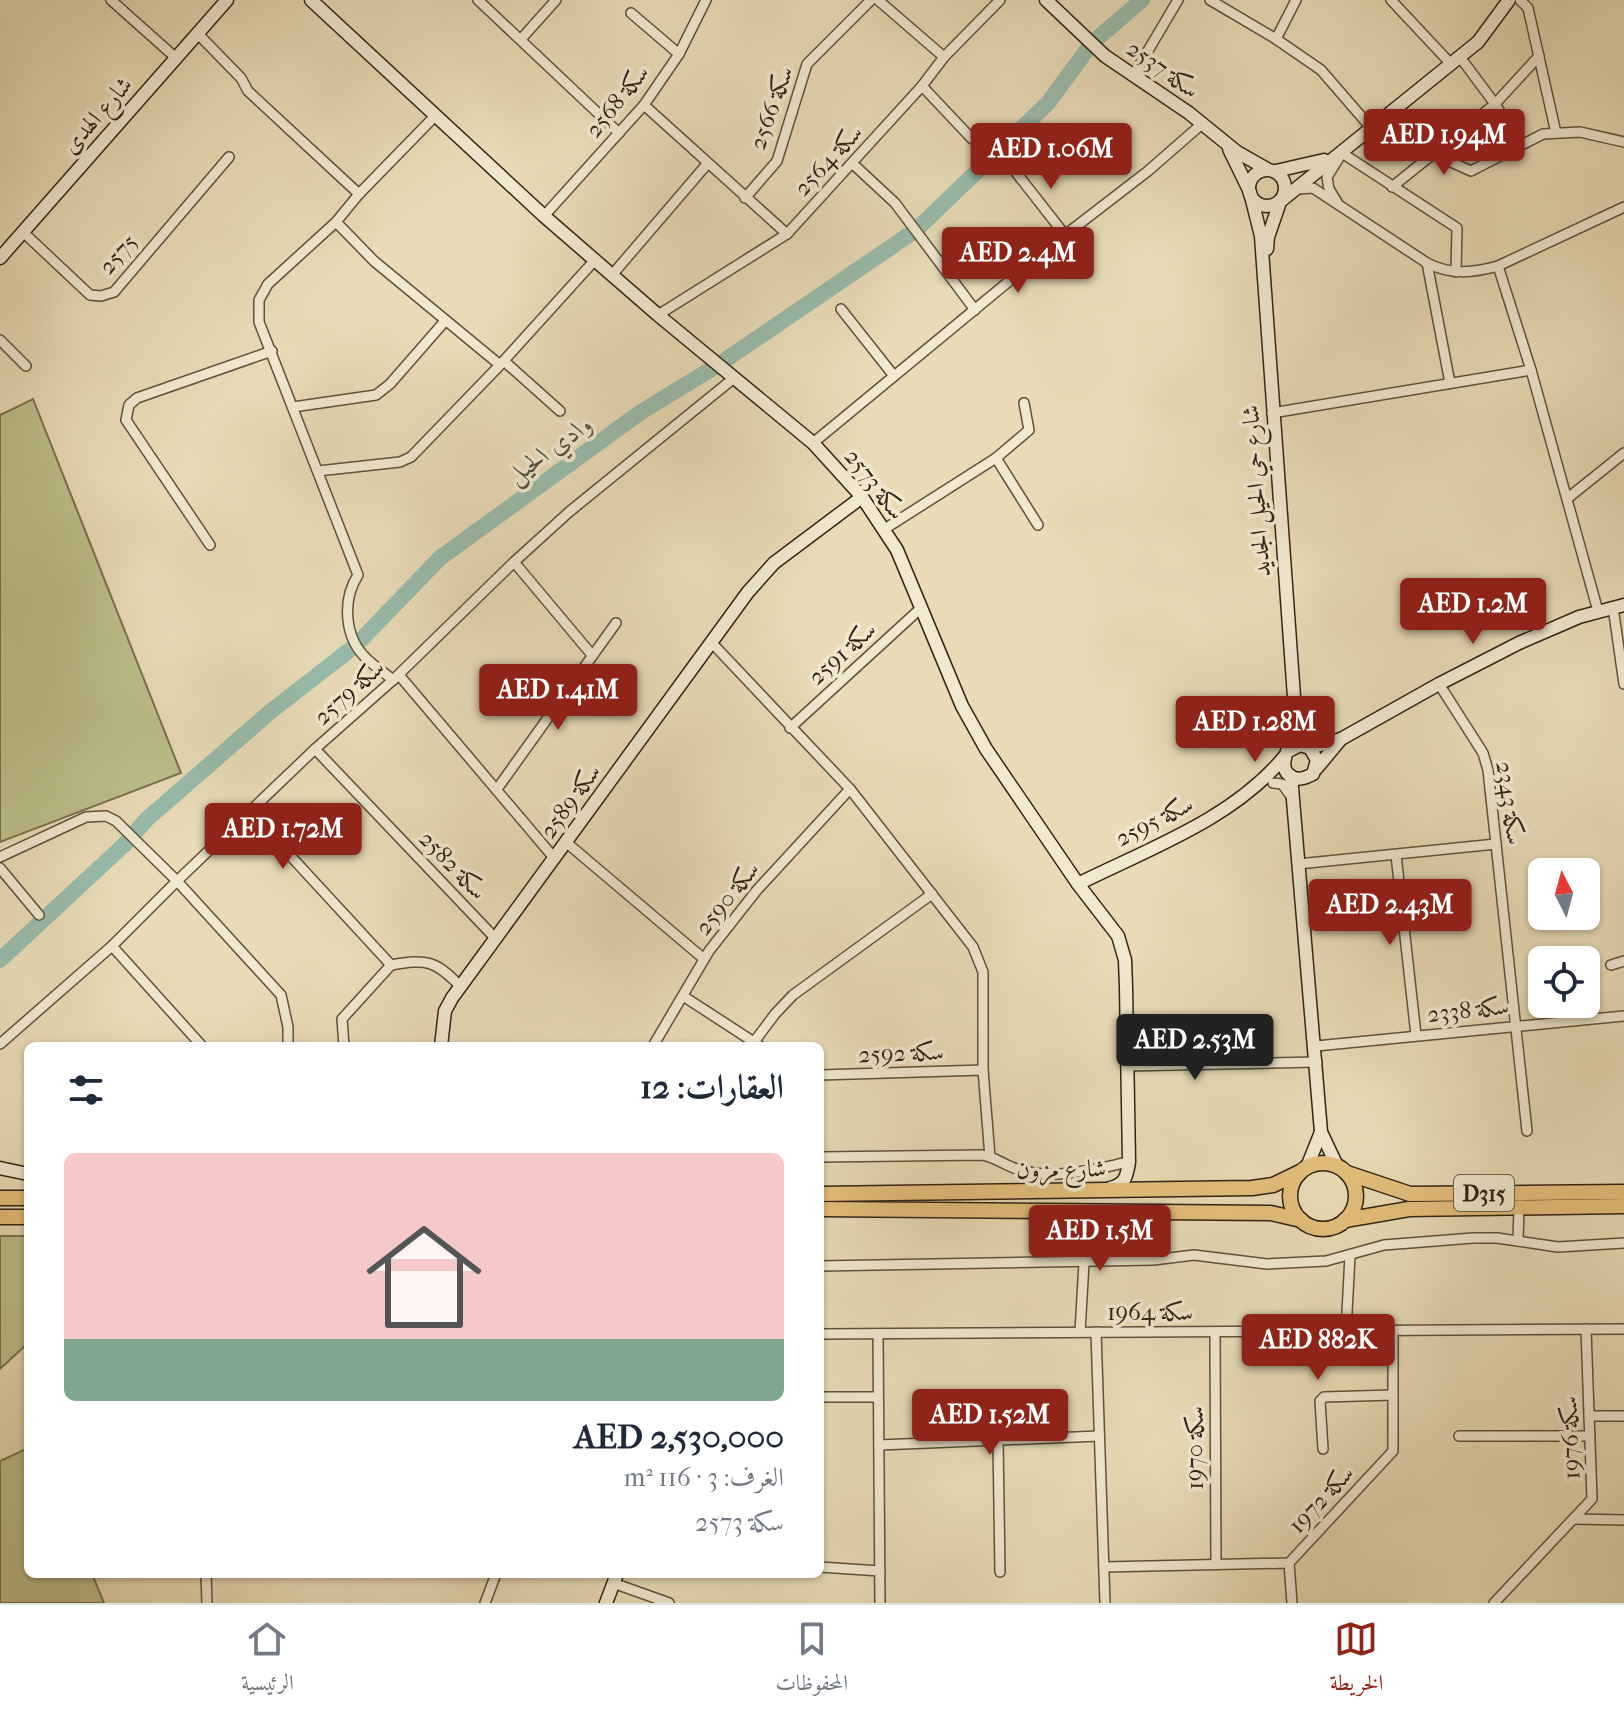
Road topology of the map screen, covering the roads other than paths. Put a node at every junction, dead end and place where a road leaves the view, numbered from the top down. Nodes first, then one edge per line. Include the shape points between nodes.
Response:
1 (111, 0) edge
2 (227, 0) edge
3 (311, 0) edge
4 (478, 0) edge
5 (556, 0) edge
6 (706, 0) edge
7 (871, 0) edge
8 (878, 0) edge
9 (1000, 0) edge
10 (1046, 0) edge
11 (1178, 0) edge
12 (1210, 0) edge
13 (1296, 0) edge
14 (1391, 0) edge
15 (1509, 0) edge
16 (1520, 0) edge
17 (631, 13) dead end
18 (198, 34) junction
19 (522, 38) junction
20 (1276, 39) junction
21 (679, 54) junction
22 (1539, 56) junction
23 (944, 57) junction
24 (176, 58) junction
25 (1456, 61) junction
26 (1133, 76) junction
27 (922, 86) junction
28 (1495, 104) junction
29 (644, 105) junction
30 (436, 115) junction
31 (1203, 123) junction
32 (1372, 129) junction
33 (619, 133) junction
34 (1556, 133) junction
35 (972, 139) dead end
36 (1222, 140) junction
37 (1624, 142) edge
38 (1520, 144) junction
39 (1342, 153) junction
40 (1431, 153) junction
41 (229, 157) dead end
42 (708, 163) junction
43 (852, 163) junction
44 (1011, 166) dead end
45 (1271, 170) junction
46 (1392, 187) junction
47 (1249, 192) junction
48 (359, 194) junction
49 (745, 198) junction
50 (1284, 198) junction
51 (1624, 207) edge
52 (1349, 213) junction
53 (544, 216) junction
54 (336, 222) junction
55 (23, 232) junction
56 (787, 234) junction
57 (1065, 235) junction
58 (0, 258) edge
59 (595, 260) junction
60 (1427, 263) junction
61 (1498, 266) junction
62 (1456, 272) junction
63 (612, 275) junction
64 (1264, 280) junction
65 (841, 309) dead end
66 (975, 310) junction
67 (658, 315) junction
68 (445, 321) junction
69 (0, 340) edge
70 (272, 351) junction
71 (502, 363) junction
72 (26, 366) dead end
73 (1531, 370) junction
74 (894, 376) junction
75 (734, 378) junction
76 (1450, 383) junction
77 (1024, 403) dead end
78 (293, 407) junction
79 (560, 411) dead end
80 (1272, 413) junction
81 (813, 443) junction
82 (1624, 453) edge
83 (996, 458) junction
84 (318, 471) junction
85 (862, 497) junction
86 (1568, 498) junction
87 (1038, 525) dead end
88 (883, 530) junction
89 (210, 545) dead end
90 (514, 562) junction
91 (1618, 606) edge
92 (921, 608) junction
93 (1598, 611) junction
94 (616, 623) dead end
95 (711, 642) junction
96 (592, 655) junction
97 (396, 677) junction
98 (1439, 684) junction
99 (1624, 684) edge
100 (1294, 697) junction
101 (790, 728) junction
102 (1305, 730) junction
103 (1341, 739) junction
104 (1325, 744) junction
105 (1310, 748) junction
106 (315, 749) junction
107 (1286, 755) junction
108 (1312, 773) junction
109 (1290, 775) junction
110 (1273, 783) junction
111 (497, 789) junction
112 (850, 789) junction
113 (1249, 793) junction
114 (1292, 796) junction
115 (251, 813) junction
116 (1293, 813) junction
117 (567, 843) junction
118 (1496, 844) junction
119 (1396, 855) junction
120 (0, 857) edge
121 (555, 859) junction
122 (1298, 864) junction
123 (0, 868) edge
124 (177, 881) junction
125 (1078, 884) junction
126 (932, 894) junction
127 (39, 915) dead end
128 (496, 939) junction
129 (112, 946) junction
130 (704, 959) junction
131 (1624, 961) edge
132 (391, 965) junction
133 (1611, 965) dead end
134 (461, 987) junction
135 (683, 996) junction
136 (1624, 1016) edge
137 (1516, 1025) junction
138 (1416, 1035) junction
139 (194, 1042) edge
140 (288, 1042) edge
141 (344, 1042) edge
142 (441, 1042) edge
143 (655, 1042) edge
144 (754, 1042) edge
145 (758, 1042) edge
146 (0, 1044) edge
147 (1316, 1046) junction
148 (1317, 1062) junction
149 (1127, 1066) junction
150 (983, 1070) junction
151 (824, 1075) edge
152 (1527, 1131) dead end
153 (1321, 1132) junction
154 (824, 1157) edge
155 (990, 1157) junction
156 (1129, 1162) junction
157 (0, 1168) edge
158 (1304, 1170) junction
159 (1342, 1170) junction
160 (24, 1173) edge
161 (1160, 1190) junction
162 (1089, 1191) junction
163 (1624, 1192) edge
164 (824, 1194) edge
165 (0, 1198) edge
166 (24, 1198) edge
167 (1624, 1206) edge
168 (1519, 1207) junction
169 (824, 1211) edge
170 (1087, 1211) junction
171 (0, 1217) edge
172 (24, 1217) edge
173 (1301, 1220) junction
174 (1345, 1220) junction
175 (1518, 1241) junction
176 (1624, 1243) edge
177 (1350, 1256) junction
178 (1084, 1261) junction
179 (824, 1266) edge
180 (1586, 1329) junction
181 (1624, 1329) edge
182 (1393, 1330) junction
183 (1346, 1331) junction
184 (1080, 1332) junction
185 (1096, 1332) junction
186 (1215, 1332) junction
187 (824, 1334) edge
188 (878, 1334) junction
189 (1393, 1395) junction
190 (824, 1397) edge
191 (878, 1397) junction
192 (1589, 1416) junction
193 (1624, 1416) edge
194 (1099, 1436) junction
195 (1459, 1436) dead end
196 (1590, 1436) junction
197 (998, 1440) junction
198 (879, 1445) junction
199 (1323, 1449) dead end
200 (1574, 1519) junction
201 (1624, 1520) edge
202 (1289, 1563) junction
203 (1216, 1564) junction
204 (824, 1567) edge
205 (1104, 1567) junction
206 (880, 1571) junction
207 (1000, 1572) dead end
208 (206, 1578) edge
209 (494, 1578) edge
210 (615, 1578) edge
211 (207, 1603) edge
212 (485, 1603) edge
213 (606, 1603) edge
214 (669, 1603) edge
215 (880, 1603) edge
216 (1105, 1603) edge
217 (1292, 1603) edge
218 (1494, 1603) edge

1 - 24 street
2 - 18 street, شارع الهدى
3 - 30 street, سكة 2573
4 - 19 street
5 - 19 street
6 - 21 street, سكة 2568
7 - 49 street, سكة 2566 via 807,64 777,161
8 - 23 street
9 - 23 street, سكة 2564
10 - 26 street, سكة 2537
11 - 26 street
12 - 20 street
13 - 20 street
14 - 25 street
15 - 25 street via 1478,42
16 - 22 street via 1528,8
17 - 21 street
18 - 24 street, شارع الهدى
18 - 48 street via 248,91
19 - 33 street
20 - 32 street via 1321,70
21 - 29 street, سكة 2568
22 - 28 street
22 - 34 street
23 - 27 street, سكة 2564
24 - 55 street, شارع الهدى
25 - 28 street
25 - 32 street
26 - 31 street, سكة 2537
27 - 35 street
27 - 43 street, سكة 2564
28 - 38 street
28 - 40 street
29 - 33 street, سكة 2568
29 - 42 street
30 - 48 street
30 - 53 street, سكة 2573
31 - 36 street, سكة 2537
31 - 57 street
32 - 39 street
33 - 53 street, سكة 2568
34 - 37 street via 1580,132
34 - 38 street
36 - 45 street
36 - 47 street
38 - 40 street via 1471,171
39 - 45 street via 1311,165
39 - 46 street
39 - 50 street
39 - 52 street via 1328,172 1327,183 1333,198
40 - 46 street
41 - 55 street, 2575 via 114,292 90,295
42 - 49 street
42 - 63 street
43 - 56 street, سكة 2564
43 - 66 street via 895,203
44 - 57 street
45 - 47 street via 1253,176
45 - 50 street via 1286,184
46 - 62 street via 1457,228
47 - 50 street via 1259,204 1270,206
47 - 64 street via 1261,236
48 - 54 street
49 - 56 street
50 - 52 street via 1313,188
50 - 64 street via 1268,237
51 - 61 street
52 - 60 street
53 - 59 street, سكة 2573
54 - 68 street
54 - 70 street via 268,284 259,300 259,322
55 - 58 street, شارع الهدى
56 - 67 street, سكة 2564
57 - 66 street
59 - 63 street, سكة 2573
59 - 71 street
60 - 62 street
60 - 76 street
61 - 62 street
61 - 73 street
63 - 67 street, سكة 2573
64 - 80 street, شارع حي الحيل الجديد
65 - 74 street
66 - 74 street
67 - 75 street, سكة 2573
68 - 71 street
68 - 78 street via 376,395
69 - 72 street
70 - 78 street
70 - 89 street via 129,405 126,420
71 - 79 street
71 - 84 street via 411,457
73 - 76 street
73 - 86 street
74 - 81 street
75 - 81 street, سكة 2573
75 - 90 street, سكة 2579
76 - 80 street
77 - 83 street via 1029,430
78 - 84 street
80 - 100 street, شارع حي الحيل الجديد
81 - 85 street, سكة 2573
82 - 86 street
83 - 87 street
83 - 88 street
84 - 97 street via 358,575 348,598 350,632 367,659
85 - 88 street, سكة 2573
85 - 95 street, سكة 2589 via 774,563
86 - 93 street
88 - 92 street, سكة 2573
90 - 96 street
90 - 97 street, سكة 2579
91 - 93 street
91 - 99 street
92 - 101 street, سكة 2591
92 - 125 street, سكة 2573 via 986,749
93 - 98 street
94 - 96 street
95 - 101 street
95 - 117 street, سكة 2589
96 - 111 street
97 - 106 street, سكة 2579
97 - 111 street
98 - 103 street
98 - 118 street, سكة 2343 via 1483,753
100 - 102 street, شارع حي الحيل الجديد
100 - 107 street, شارع حي الحيل الجديد
101 - 112 street
102 - 104 street
102 - 105 street, شارع حي الحيل الجديد
103 - 104 street
103 - 108 street
104 - 105 street
105 - 107 street via 1300,745
105 - 108 street via 1316,755
106 - 115 street, سكة 2579
106 - 128 street, سكة 2582
107 - 109 street
107 - 113 street, سكة 2595
108 - 109 street via 1298,779
108 - 116 street
109 - 110 street, سكة 2595
109 - 114 street
110 - 113 street, سكة 2595
110 - 114 street
111 - 121 street
112 - 126 street
112 - 130 street, سكة 2590 via 757,890
113 - 125 street, سكة 2595
114 - 116 street
115 - 124 street, سكة 2579
115 - 132 street
116 - 122 street
117 - 121 street, سكة 2589
117 - 130 street
118 - 119 street
118 - 137 street, سكة 2343
119 - 122 street
119 - 138 street
120 - 124 street via 86,817 106,816
121 - 128 street, سكة 2589
122 - 147 street
123 - 127 street
124 - 129 street, سكة 2579
124 - 140 street via 281,995
125 - 149 street, سكة 2573 via 1118,936 1125,960
126 - 145 street via 793,995
126 - 150 street via 973,947 983,972
128 - 134 street, سكة 2589
129 - 139 street
129 - 146 street, سكة 2579
130 - 135 street, سكة 2590
131 - 133 street
132 - 134 street via 432,962
132 - 141 street via 342,1019
134 - 142 street, سكة 2589 via 445,1011
135 - 143 street, سكة 2590
135 - 144 street
136 - 137 street, سكة 2338
137 - 138 street, سكة 2338
137 - 152 street, سكة 2343
138 - 147 street, سكة 2338
147 - 148 street
148 - 149 street
148 - 153 street
149 - 156 street, سكة 2573
150 - 151 street, سكة 2592
150 - 155 street
153 - 158 street
153 - 159 street
154 - 155 street
155 - 156 street via 1034,1173
156 - 161 street via 1141,1187
156 - 162 street via 1127,1178 1118,1186
157 - 160 street
158 - 159 main road, D315 via 1327,1163
158 - 161 main road, شارع مزون / D315 via 1273,1185 1252,1188
158 - 173 main road via 1291,1191 1294,1212
159 - 163 main road, D315 via 1410,1194
159 - 174 main road via 1353,1182 1356,1202
161 - 162 main road, شارع مزون / D315
162 - 164 main road, شارع مزون / D315
165 - 166 main road
167 - 168 main road, D315
168 - 174 main road, D315 via 1409,1209
168 - 175 street
169 - 170 main road, شارع مزون / D315
170 - 173 main road, شارع مزون / D315 via 1271,1213
170 - 178 street
171 - 172 main road
173 - 174 main road, D315 via 1318,1229
175 - 176 street via 1558,1247
175 - 177 street via 1399,1243
177 - 178 street via 1278,1264 1194,1255
177 - 183 street
178 - 179 street
178 - 184 street
180 - 181 street, سكة 1964
180 - 182 street, سكة 1964
180 - 192 street, سكة 1976
182 - 183 street, سكة 1964
182 - 189 street, سكة 1972
183 - 186 street, سكة 1964
184 - 185 street, سكة 1964
184 - 188 street, سكة 1964
185 - 186 street, سكة 1964
185 - 194 street
186 - 203 street, سكة 1970
187 - 188 street, سكة 1964
188 - 191 street
189 - 199 street via 1324,1397
189 - 202 street, سكة 1972 via 1393,1451
190 - 191 street
191 - 198 street
192 - 193 street
192 - 196 street, سكة 1976
194 - 197 street
194 - 205 street
195 - 196 street
196 - 200 street, سكة 1976 via 1592,1499
197 - 198 street
197 - 207 street
198 - 206 street
200 - 201 street
200 - 218 street, سكة 1976
202 - 203 street, سكة 1972
202 - 217 street
203 - 205 street, سكة 1972
204 - 206 street
205 - 216 street
206 - 215 street
208 - 211 street
209 - 212 street
210 - 213 street
210 - 214 street

